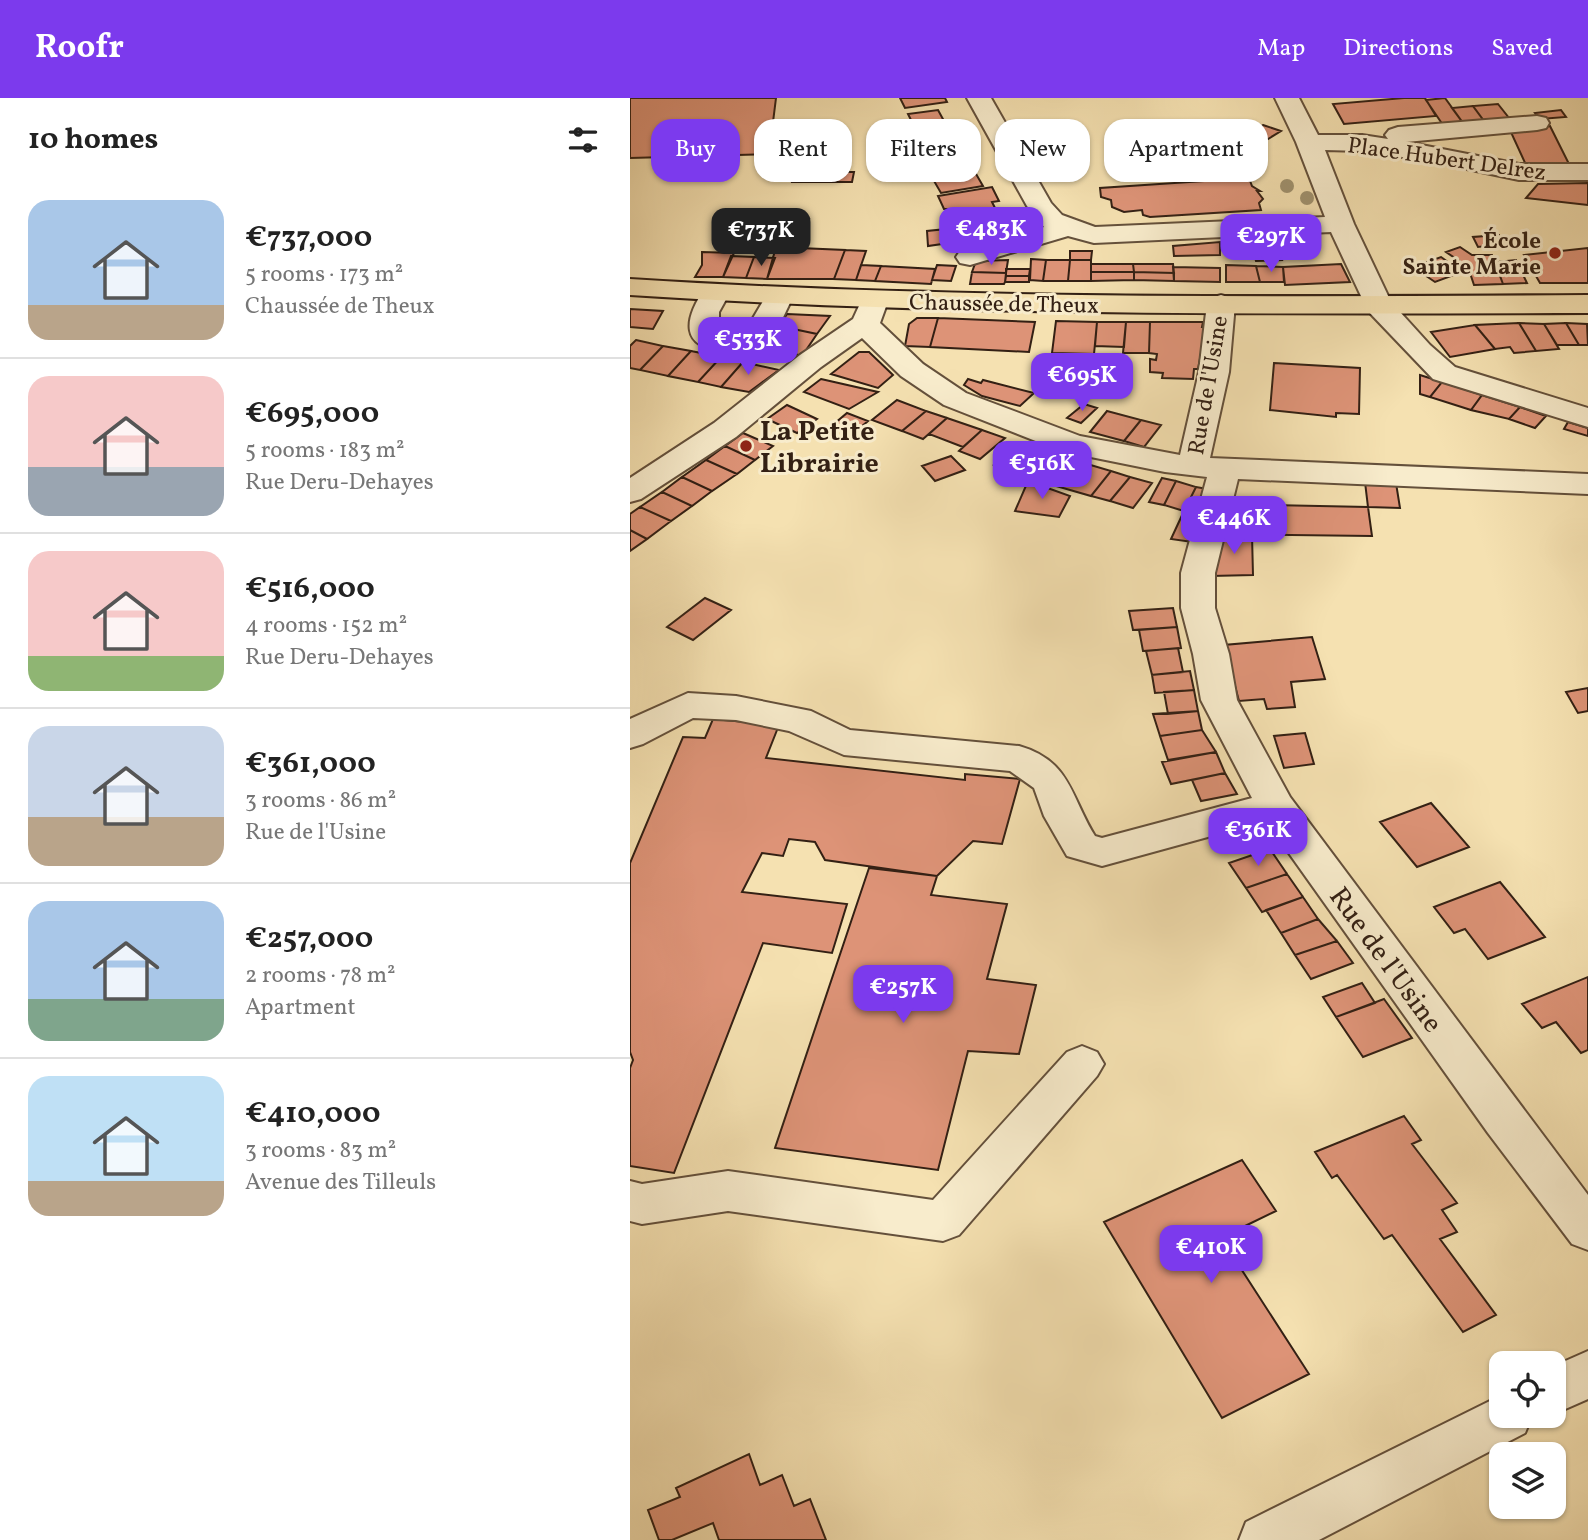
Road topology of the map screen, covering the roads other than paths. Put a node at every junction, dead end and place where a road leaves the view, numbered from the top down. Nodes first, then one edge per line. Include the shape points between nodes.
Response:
1 (979, 98) edge
2 (1287, 98) edge
3 (1537, 122) dead end
4 (1309, 142) junction
5 (1362, 143) junction
6 (1588, 172) edge
7 (1341, 224) junction
8 (1068, 228) junction
9 (970, 257) dead end
10 (630, 287) edge
11 (715, 293) junction
12 (779, 297) junction
13 (1221, 304) junction
14 (1378, 304) junction
15 (1588, 304) edge
16 (870, 312) junction
17 (746, 344) junction
18 (802, 367) junction
19 (1588, 418) edge
20 (1209, 467) junction
21 (1588, 484) edge
22 (630, 492) edge
23 (630, 736) edge
24 (1276, 805) junction
25 (1082, 1064) dead end
26 (630, 1201) edge
27 (1588, 1230) edge
28 (1588, 1374) edge
29 (1566, 1385) edge
30 (1489, 1425) edge
31 (1265, 1540) edge

1 - 8 street via 1040,206 1053,221
2 - 4 street
3 - 5 street via 1379,136
4 - 5 street, Place Hubert Delrez
4 - 7 street, Place Hubert Delrez
5 - 6 street, Place Hubert Delrez via 1519,172
7 - 8 street via 1094,235
7 - 14 street, Place Hubert Delrez
8 - 9 street
10 - 11 main road, Chaussée de Theux
11 - 12 main road, Chaussée de Theux
11 - 17 street via 705,312 704,336
12 - 16 main road, Chaussée de Theux
12 - 17 street via 758,335
13 - 14 main road, Chaussée de Theux
13 - 16 main road, Chaussée de Theux
13 - 20 street, Rue de l'Usine
14 - 15 main road, Chaussée de Theux
14 - 19 street, Place Hubert Delrez via 1444,373
16 - 18 street
16 - 20 street via 912,370 955,399 1072,444
17 - 18 street via 749,352
18 - 22 street via 725,430
20 - 21 street
20 - 24 street, Rue de l'Usine via 1198,608 1219,700
23 - 24 street via 688,705 736,708 798,720 844,742 1019,759 1050,781 1081,846 1102,852
24 - 27 street, Rue de l'Usine
25 - 26 street via 943,1221 728,1191 642,1204
28 - 29 street
30 - 31 street

